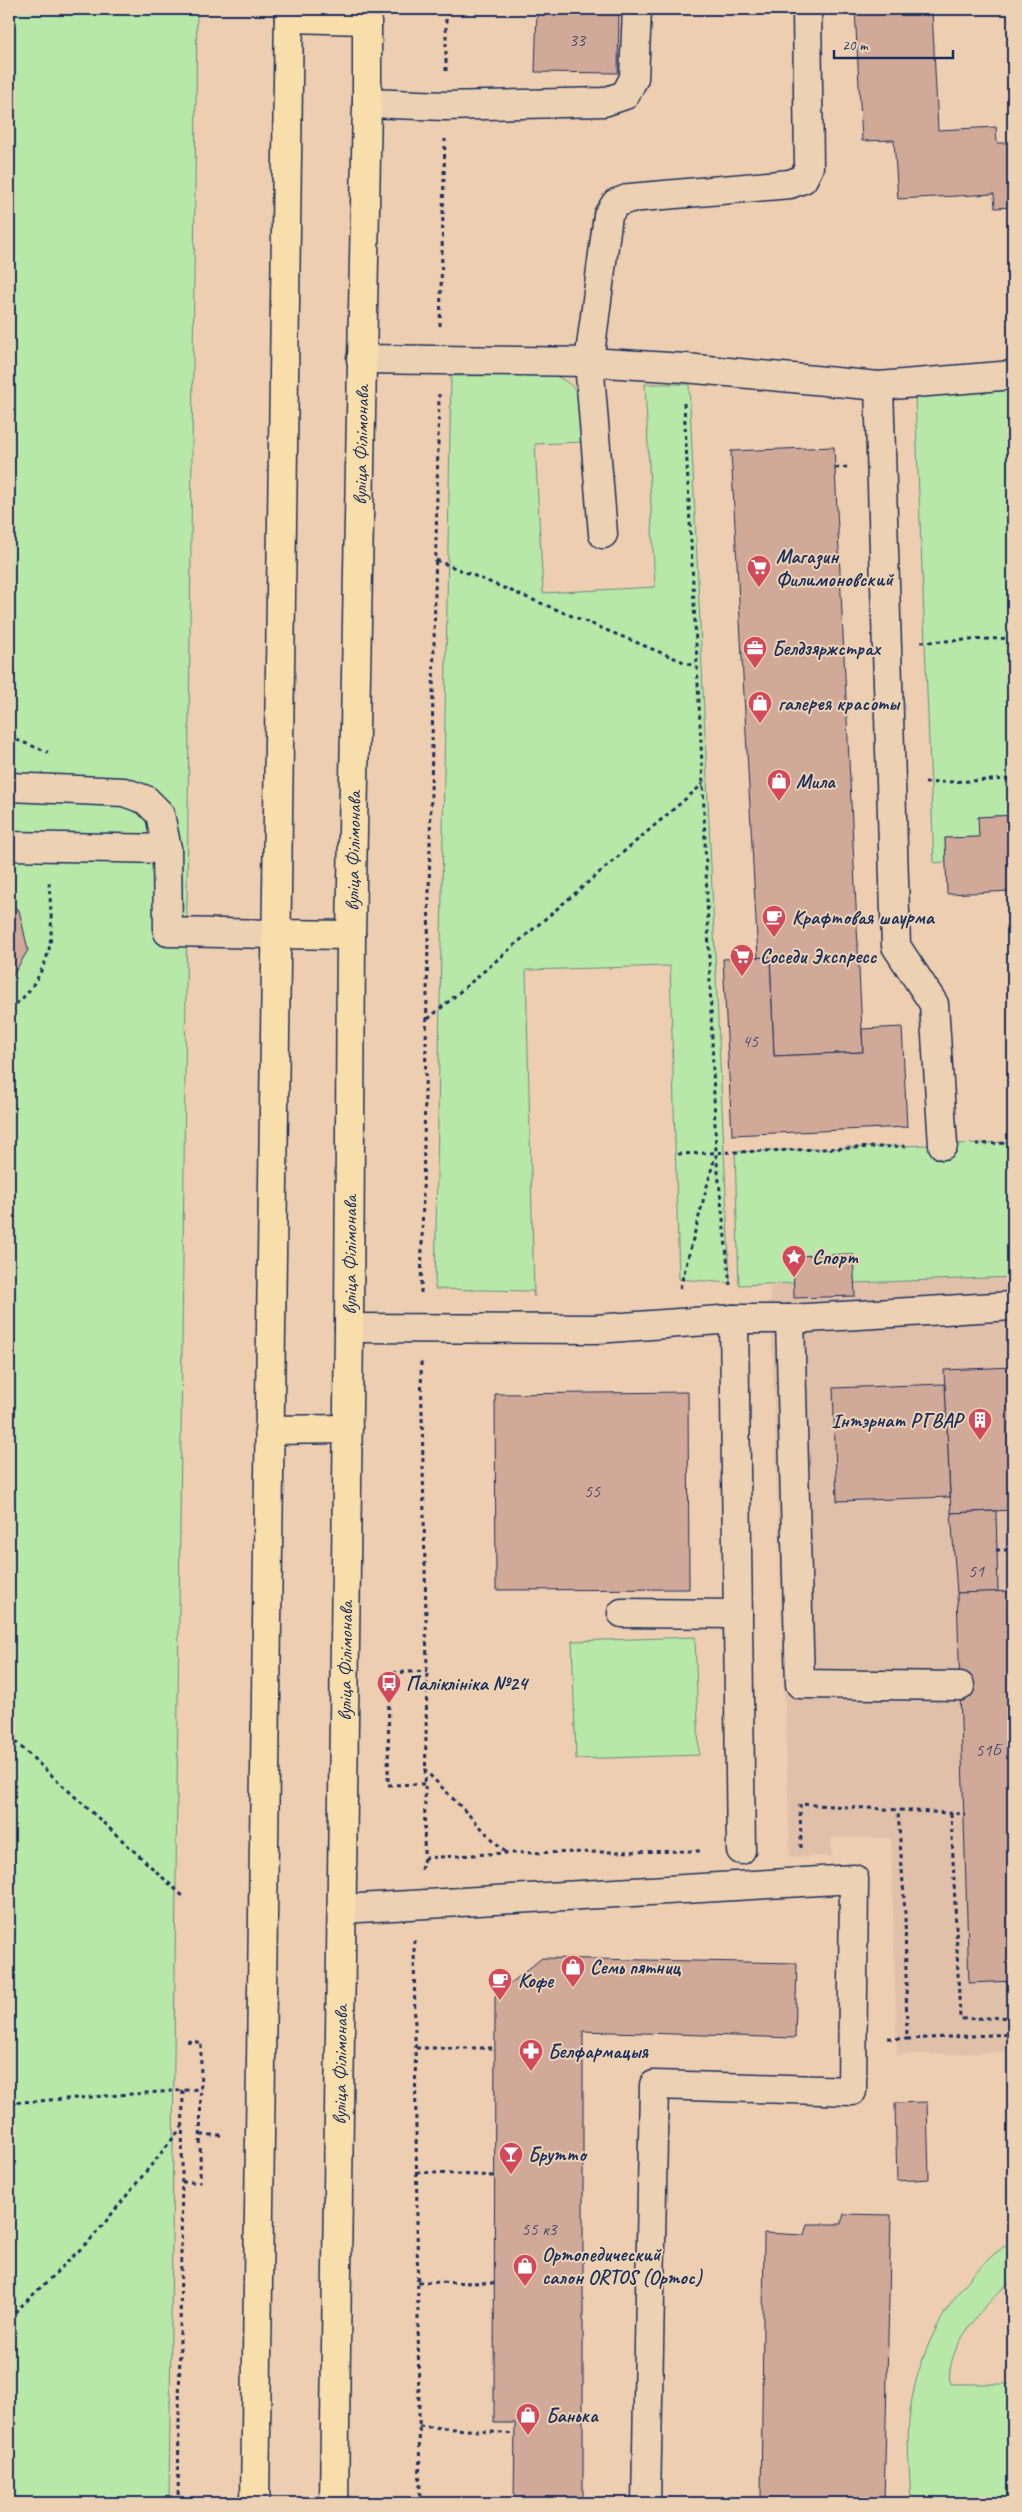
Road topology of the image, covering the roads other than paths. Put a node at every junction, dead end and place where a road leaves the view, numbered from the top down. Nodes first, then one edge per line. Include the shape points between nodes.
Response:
1 (637, 9) edge
2 (807, 9) edge
3 (289, 13) edge
4 (367, 15) edge
5 (367, 103) junction
6 (361, 359) junction
7 (589, 362) junction
8 (1013, 375) edge
9 (879, 386) junction
10 (604, 534) dead end
11 (9, 787) edge
12 (9, 846) edge
13 (166, 849) junction
14 (276, 934) junction
15 (351, 935) junction
16 (943, 1145) road end
17 (1013, 1306) edge
18 (734, 1319) junction
19 (790, 1319) junction
20 (350, 1328) junction
21 (348, 1429) junction
22 (269, 1430) junction
23 (622, 1613) dead end
24 (738, 1614) junction
25 (960, 1686) dead end
26 (741, 1850) road end
27 (342, 1909) junction
28 (255, 2503) edge
29 (334, 2503) edge
30 (646, 2503) edge

1 - 5 lane via 634,78 625,95 604,102 445,106
2 - 7 lane via 809,167 803,179 790,184 630,198 616,203 608,215
3 - 4 main road
3 - 14 main road
4 - 5 main road, вуліца Філімонава
5 - 6 main road, вуліца Філімонава
6 - 7 lane
6 - 15 main road, вуліца Філімонава
7 - 9 lane
7 - 10 lane
8 - 9 lane
9 - 16 lane via 896,946 934,1004
11 - 13 lane via 124,792 146,800 160,814
12 - 13 lane
13 - 14 lane via 168,932
14 - 15 main road
14 - 22 main road
15 - 20 main road, вуліца Філімонава
17 - 19 lane
18 - 19 lane
18 - 20 lane via 596,1328
18 - 24 lane
19 - 25 lane via 800,1684
20 - 21 main road, вуліца Філімонава
21 - 22 main road
21 - 27 main road, вуліца Філімонава
22 - 28 main road
23 - 24 lane
24 - 26 lane
27 - 29 main road, вуліца Філімонава
27 - 30 lane via 854,1879 852,2091 654,2084

